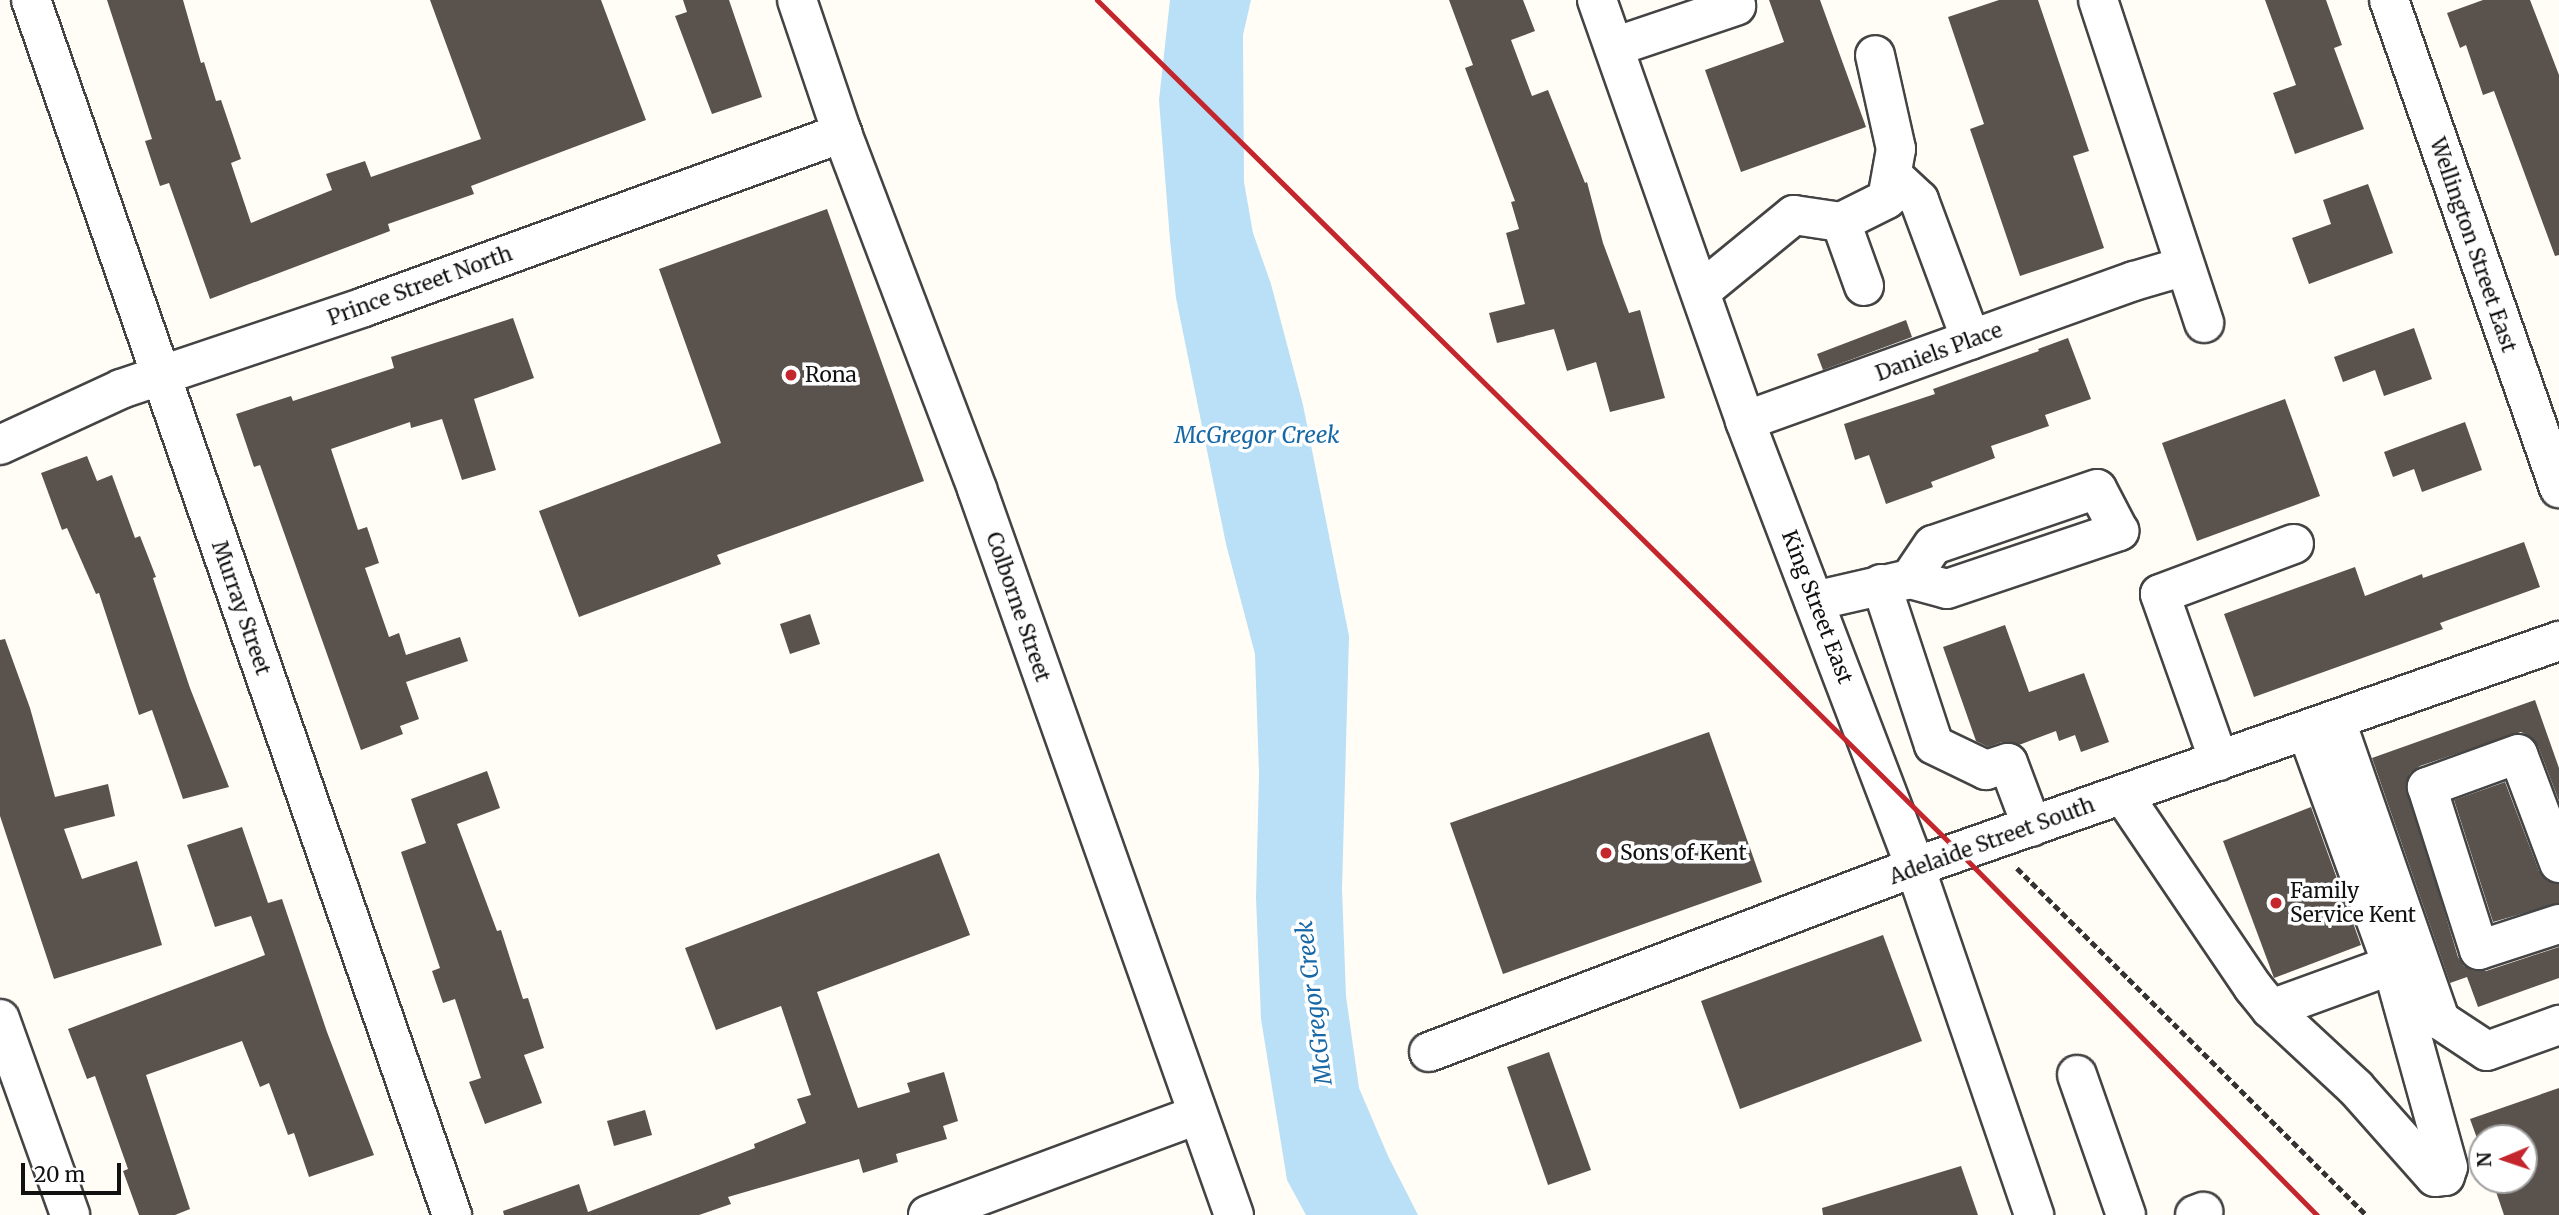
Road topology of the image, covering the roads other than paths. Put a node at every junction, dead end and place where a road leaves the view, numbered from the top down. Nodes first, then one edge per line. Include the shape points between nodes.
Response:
1 (32, 0) edge
2 (797, 0) edge
3 (1597, 0) edge
4 (2098, 0) edge
5 (2389, 0) edge
6 (1736, 6) dead end
7 (1614, 47) junction
8 (1875, 55) dead end
9 (842, 133) junction
10 (1892, 175) junction
11 (1841, 222) junction
12 (2185, 266) junction
13 (1864, 286) dead end
14 (1701, 291) junction
15 (2204, 323) dead end
16 (1971, 340) junction
17 (162, 376) junction
18 (1745, 421) junction
19 (0, 445) edge
20 (2559, 488) edge
21 (2294, 544) dead end
22 (1814, 601) junction
23 (2559, 641) edge
24 (2321, 726) junction
25 (2219, 761) junction
26 (2123, 795) junction
27 (2032, 827) junction
28 (2559, 863) edge
29 (1915, 867) junction
30 (2559, 924) edge
31 (2392, 965) junction
32 (2271, 1009) junction
33 (0, 1019) edge
34 (2559, 1025) edge
35 (1429, 1052) dead end
36 (2077, 1075) dead end
37 (1197, 1115) junction
38 (70, 1215) edge
39 (452, 1215) edge
40 (928, 1215) edge
41 (1234, 1215) edge
42 (2034, 1215) edge
43 (2126, 1215) edge

1 - 17 street, Murray Street
2 - 9 street, Colborne Street
3 - 7 street, King Street East
4 - 12 street
5 - 20 street, Wellington Street East
6 - 7 street
7 - 14 street, King Street East
8 - 10 street via 1896,149
9 - 17 street, Prince Street North
9 - 37 street, Colborne Street via 977,489
10 - 11 street via 1888,200
10 - 16 street via 1919,200
11 - 13 street
11 - 14 street via 1794,215
12 - 15 street
12 - 16 street, Daniels Place
14 - 18 street, King Street East
16 - 18 street, Daniels Place
17 - 19 street, Prince Street North via 121,389
17 - 39 street, Murray Street
18 - 22 street, King Street East
21 - 25 street via 2160,594
22 - 27 street via 1896,581 1934,745 1986,770 2008,763
22 - 29 street, King Street East
23 - 24 street, Adelaide Street South
24 - 25 street, Adelaide Street South
24 - 31 street
24 - 34 street via 2440,1020 2487,1051
25 - 26 street, Adelaide Street South
26 - 27 street, Adelaide Street South
26 - 32 street
27 - 29 street, Adelaide Street South
28 - 30 street via 2518,754 2427,787 2479,950
29 - 35 street, Adelaide Street South
29 - 42 street, King Street East
31 - 32 street
31 - 32 street via 2448,1167 2445,1176 2435,1177 2355,1087
33 - 38 street
36 - 43 street
37 - 40 street
37 - 41 street, Colborne Street

